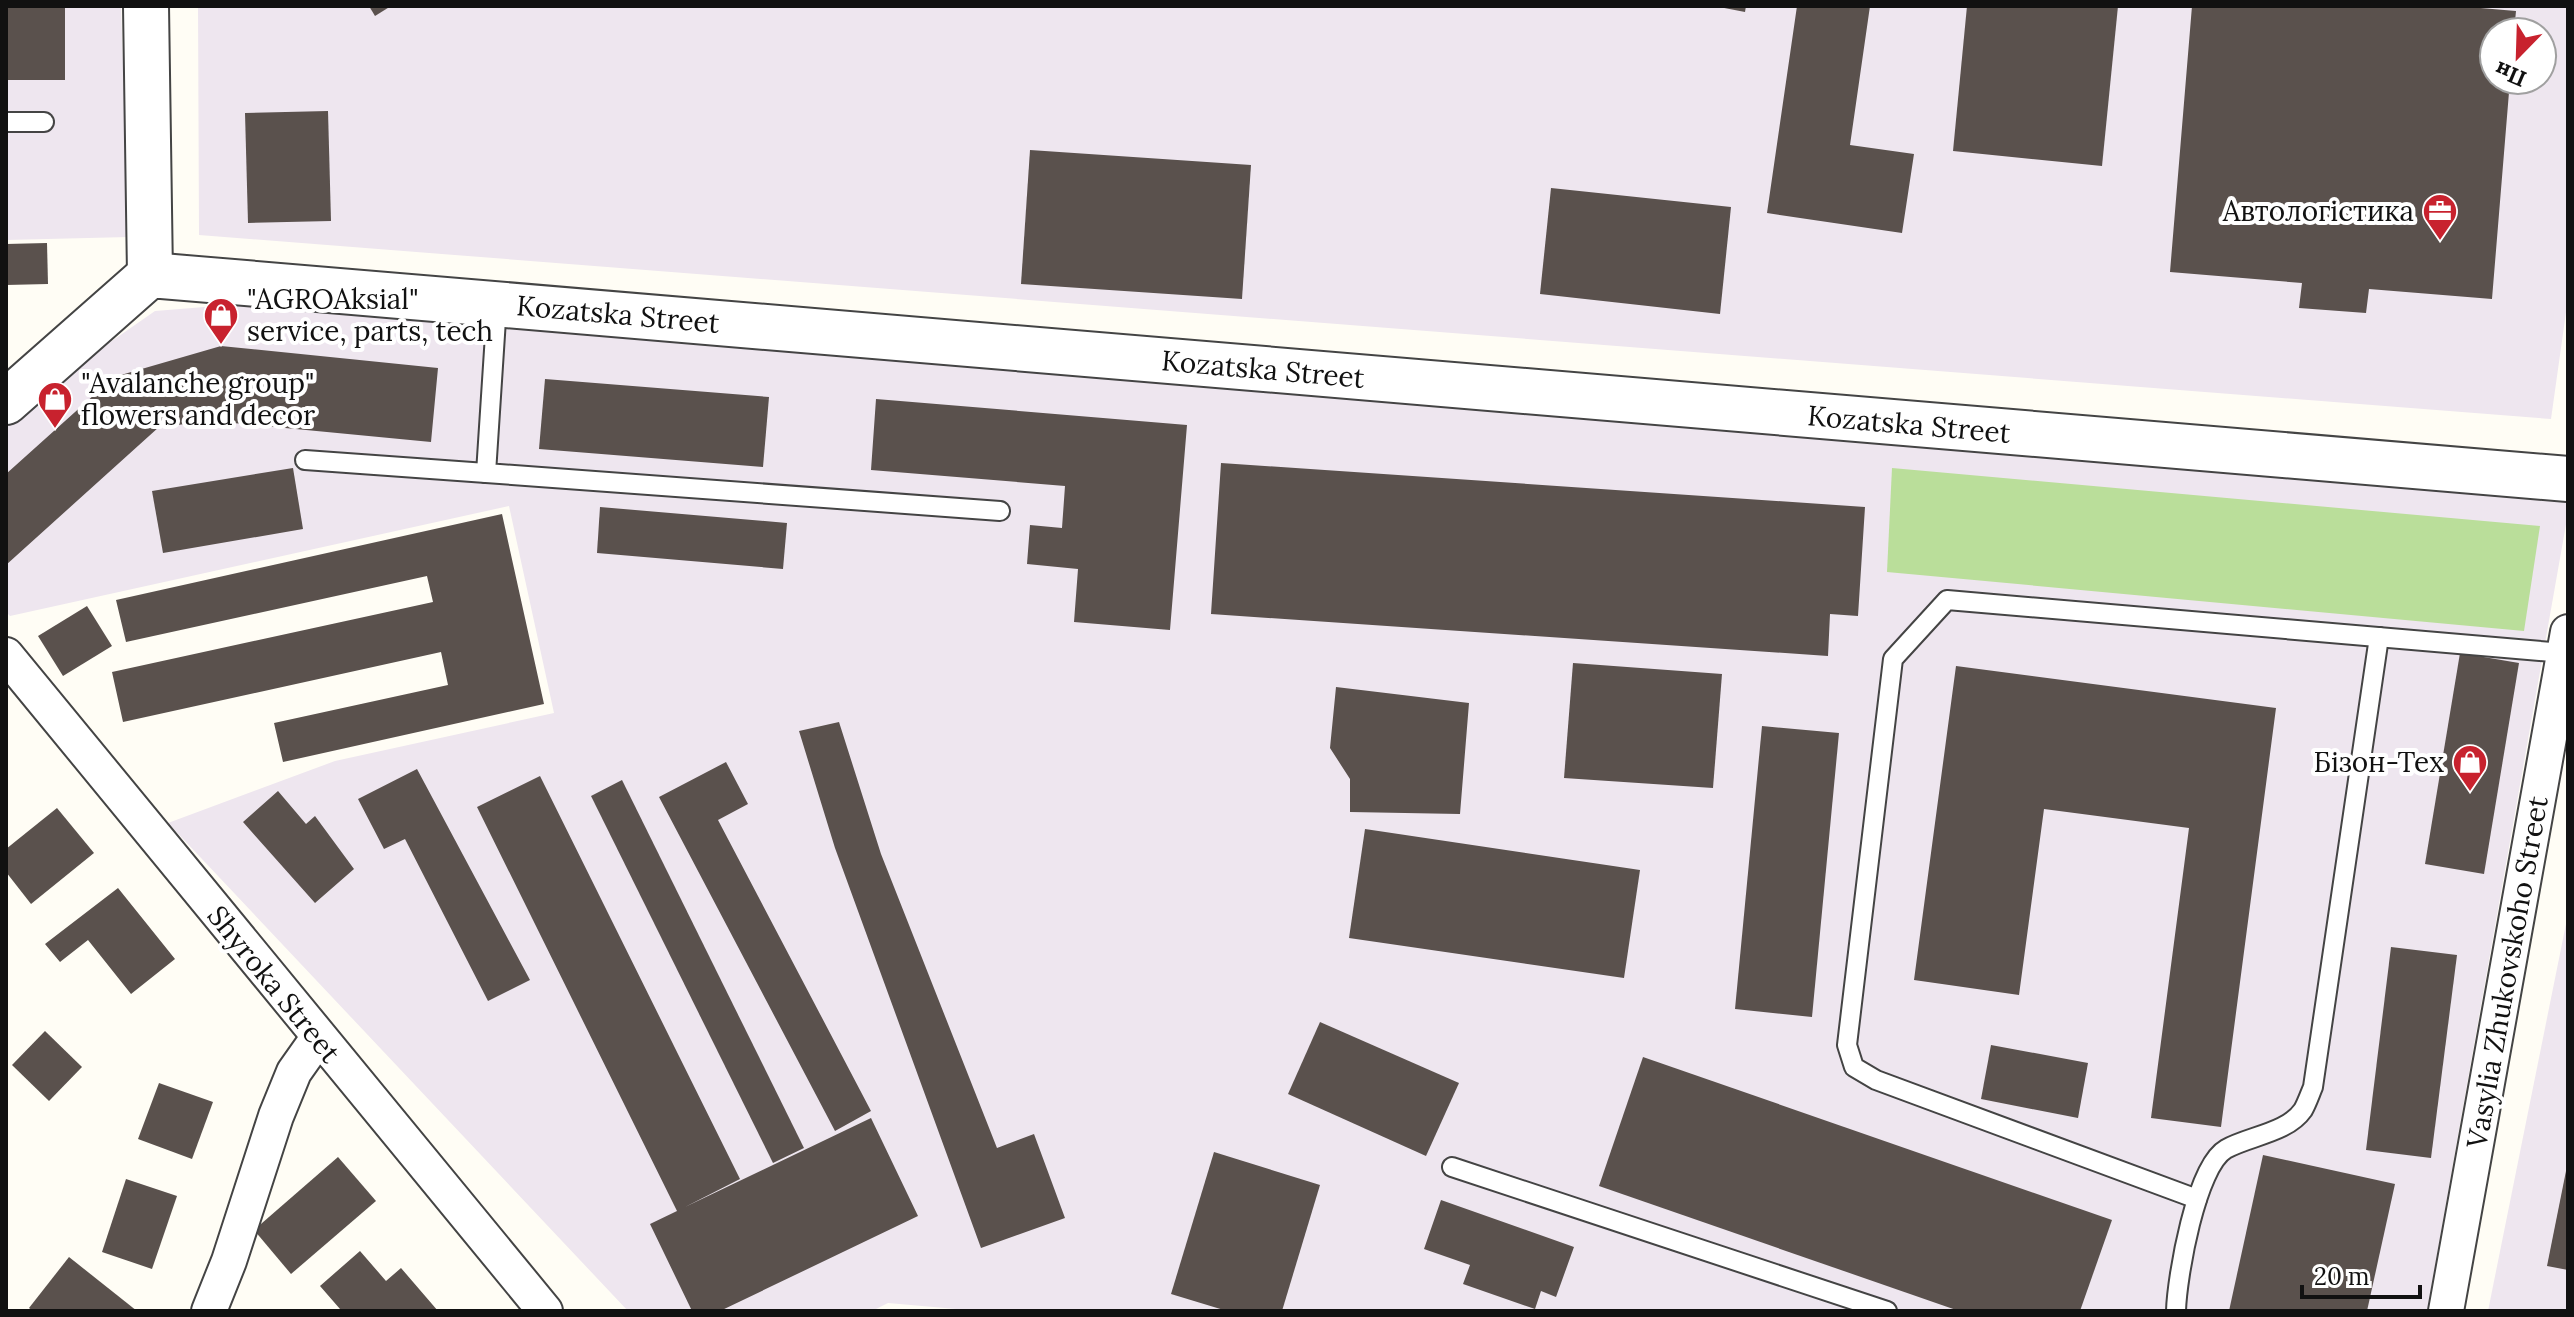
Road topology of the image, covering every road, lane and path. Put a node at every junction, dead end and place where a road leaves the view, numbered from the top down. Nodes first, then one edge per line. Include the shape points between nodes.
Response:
1 (146, 6) edge
2 (6, 122) edge
3 (44, 122) dead end
4 (150, 275) junction
5 (497, 304) junction
6 (6, 402) edge
7 (305, 460) dead end
8 (486, 473) junction
9 (2568, 479) edge
10 (1000, 511) dead end
11 (2379, 637) junction
12 (2566, 643) edge
13 (6, 655) edge
14 (318, 1038) junction
15 (1452, 1167) dead end
16 (2197, 1199) junction
17 (209, 1311) edge
18 (545, 1311) edge
19 (1887, 1311) edge
20 (2176, 1311) edge
21 (2446, 1311) edge

1 - 4 street
2 - 3 lane
4 - 5 street, Kozatska Street
4 - 6 street
5 - 8 lane
5 - 9 street, Kozatska Street
7 - 8 lane
8 - 10 lane
11 - 12 lane
11 - 16 lane via 2313,1087 2302,1112 2223,1150 2207,1171
11 - 16 lane via 1947,600 1893,659 1847,1045 1854,1067 1876,1080
12 - 21 street, Vasylia Zhukovskoho Street
13 - 14 street, Shyroka Street
14 - 17 street via 294,1072 276,1116
14 - 18 street, Shyroka Street
15 - 19 lane
16 - 20 lane

